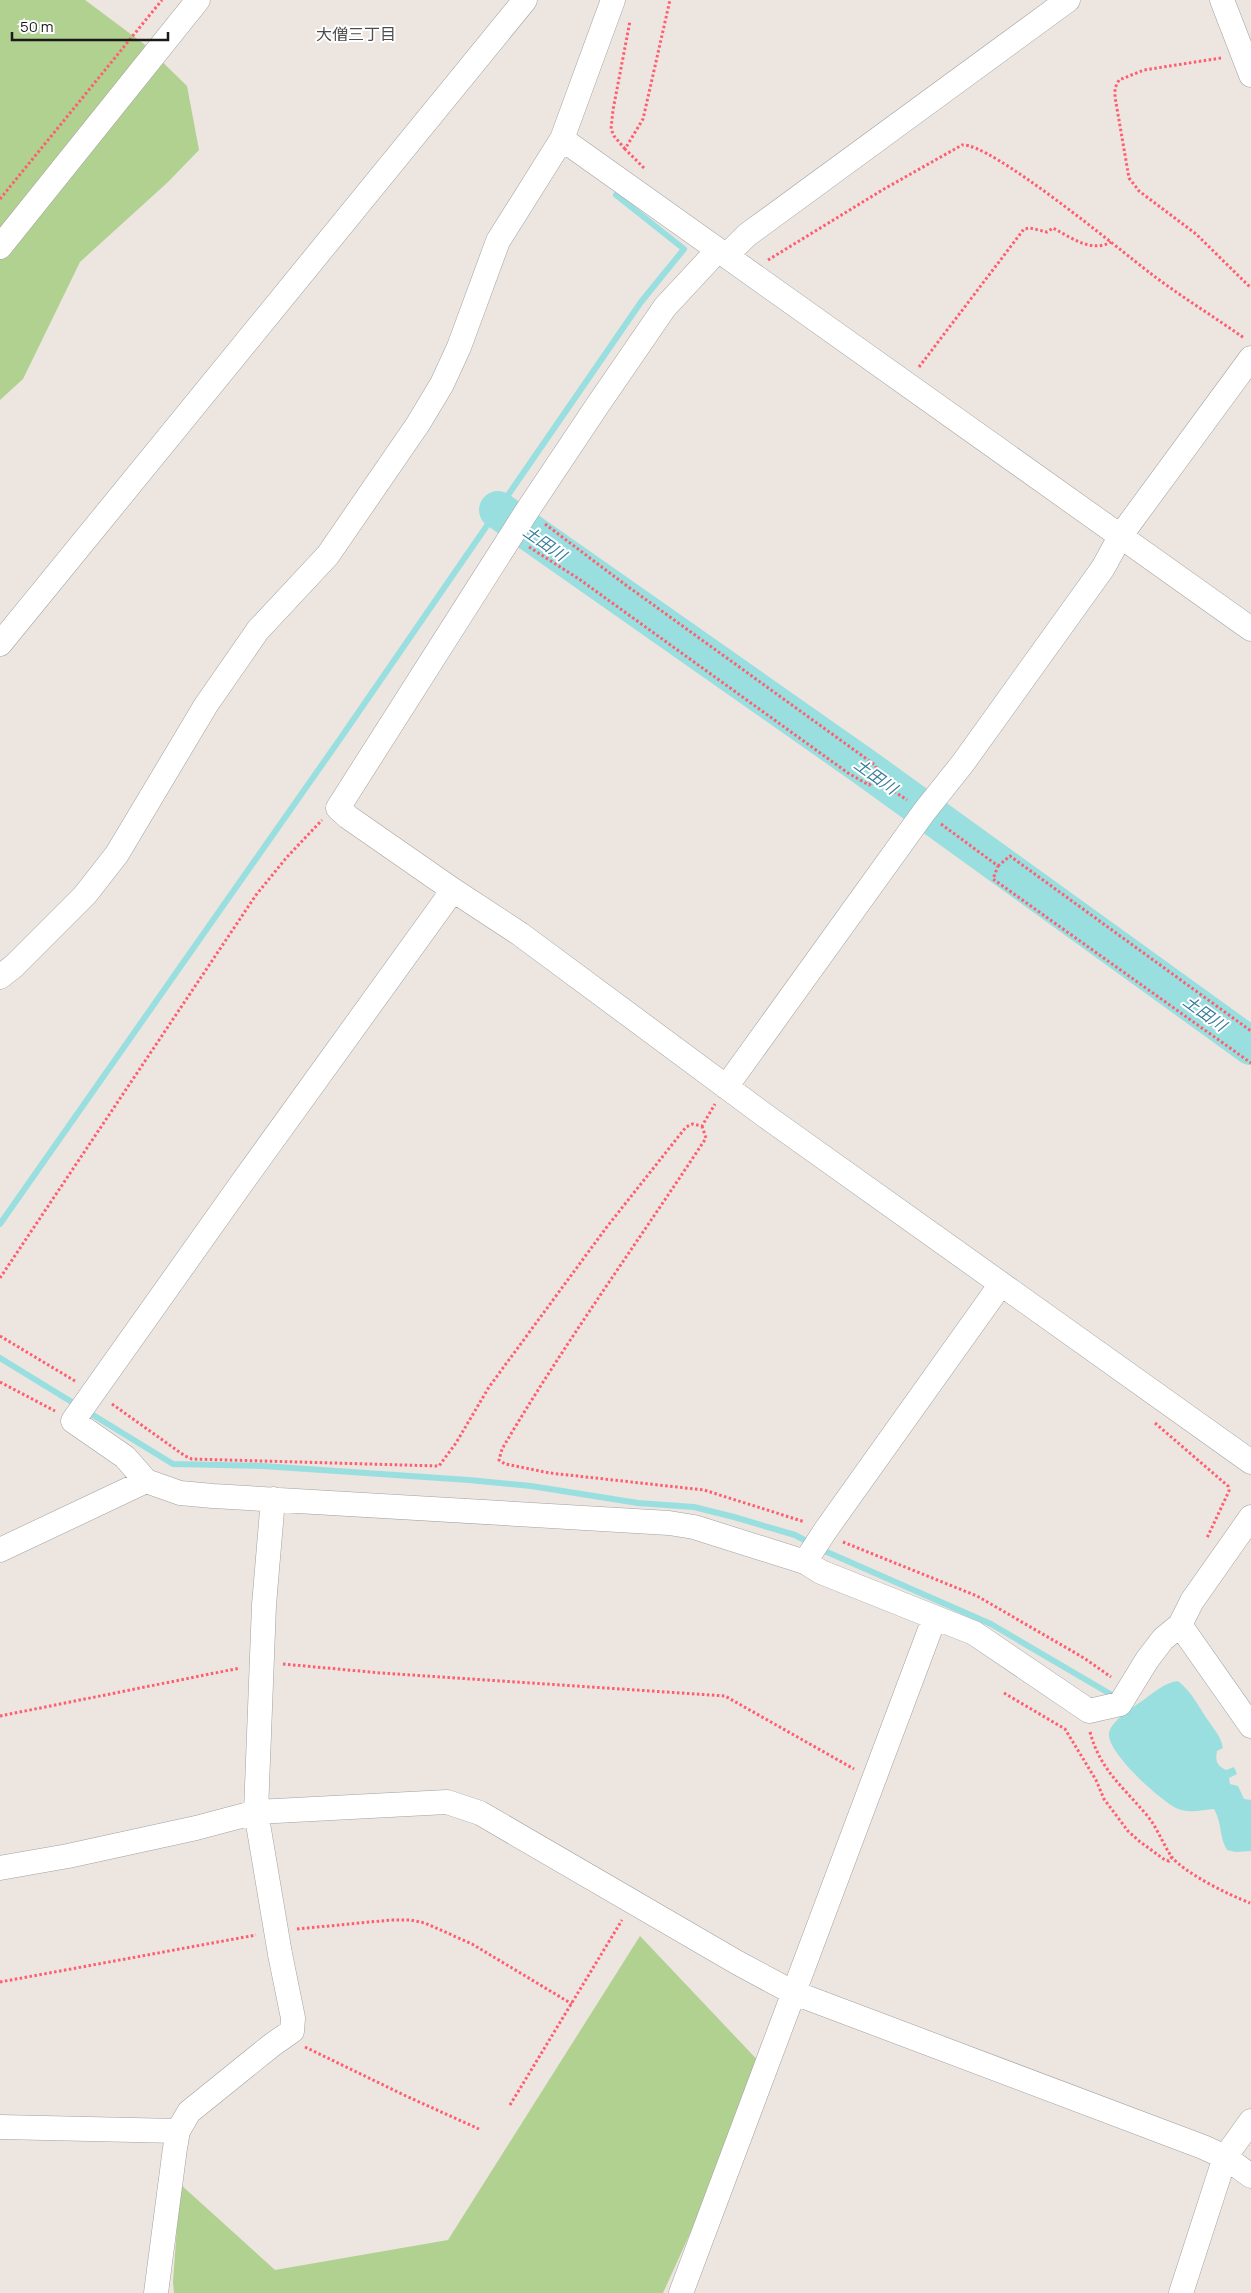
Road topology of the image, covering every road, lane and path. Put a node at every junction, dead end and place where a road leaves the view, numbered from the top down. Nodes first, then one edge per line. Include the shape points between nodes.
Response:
1 (162, 0) edge
2 (198, 0) edge
3 (524, 0) edge
4 (613, 0) edge
5 (670, 0) edge
6 (1068, 0) edge
7 (1222, 0) edge
8 (631, 17) dead end
9 (1248, 65) edge
10 (562, 139) junction
11 (624, 149) junction
12 (646, 169) dead end
13 (0, 200) edge
14 (1111, 242) junction
15 (0, 248) edge
16 (722, 253) junction
17 (754, 274) junction
18 (1251, 288) edge
19 (1251, 343) edge
20 (1251, 358) edge
21 (907, 384) junction
22 (532, 517) junction
23 (1121, 535) junction
24 (517, 541) junction
25 (1251, 629) edge
26 (0, 644) edge
27 (877, 780) junction
28 (338, 808) junction
29 (924, 812) junction
30 (998, 866) junction
31 (453, 890) junction
32 (0, 977) edge
33 (1251, 1031) edge
34 (1251, 1063) edge
35 (726, 1087) junction
36 (702, 1126) junction
37 (0, 1278) edge
38 (1001, 1284) junction
39 (0, 1336) edge
40 (0, 1382) edge
41 (94, 1392) junction
42 (1151, 1419) dead end
43 (73, 1421) junction
44 (1251, 1462) edge
45 (146, 1481) junction
46 (273, 1499) junction
47 (1251, 1517) edge
48 (825, 1531) junction
49 (1206, 1542) dead end
50 (0, 1550) edge
51 (805, 1562) junction
52 (934, 1619) junction
53 (1180, 1625) junction
54 (261, 1664) junction
55 (1004, 1694) dead end
56 (1127, 1694) junction
57 (1089, 1711) junction
58 (0, 1716) edge
59 (1251, 1726) edge
60 (873, 1778) junction
61 (256, 1812) junction
62 (1172, 1857) junction
63 (0, 1868) edge
64 (633, 1903) junction
65 (1250, 1903) dead end
66 (792, 1992) junction
67 (292, 2031) junction
68 (510, 2106) dead end
69 (1251, 2121) edge
70 (0, 2127) edge
71 (479, 2129) dead end
72 (178, 2131) junction
73 (1225, 2157) junction
74 (1251, 2176) edge
75 (156, 2293) edge
76 (681, 2293) edge
77 (1181, 2293) edge

1 - 13 path
2 - 15 street
3 - 26 street
4 - 10 street
5 - 11 path via 643,119
6 - 16 street
7 - 9 street
8 - 11 path via 611,129
9 - 18 path via 1144,70 1119,80 1115,88 1129,178 1139,191 1196,234
10 - 16 street
10 - 32 street via 498,241 459,347 418,424 328,556 258,630 206,705 117,854 85,895
11 - 12 path
14 - 17 path via 1018,172 968,144 884,189 771,257
14 - 19 path via 1151,274
14 - 21 path via 1102,247 1087,246 1053,228 1047,232 1024,229
16 - 17 street
16 - 22 street via 665,307
17 - 21 street
20 - 23 street
21 - 23 street
22 - 24 street
22 - 27 path via 875,765 879,774
23 - 25 street
23 - 29 street via 1104,568 963,764
24 - 27 path via 579,579 848,774 869,785
24 - 28 street
27 - 29 path
28 - 31 street
28 - 37 path via 287,857 256,895
29 - 30 path
29 - 35 street
30 - 33 path via 1010,856
30 - 34 path via 993,879
31 - 35 street via 520,934
31 - 41 street
35 - 36 path
35 - 38 street
36 - 41 path via 693,1124 686,1127 641,1183 489,1387 456,1444 438,1466 192,1459
36 - 48 path via 706,1138 538,1388 502,1449 499,1460 541,1472 704,1490
38 - 44 street
38 - 48 street
39 - 41 path
40 - 43 path
41 - 43 street
42 - 49 path via 1228,1486
43 - 45 street via 125,1457
45 - 46 street via 180,1492
45 - 50 street
46 - 51 street via 669,1523 694,1527
46 - 54 street
47 - 53 street via 1192,1601
48 - 51 street
48 - 56 path via 833,1538 992,1604 1084,1658 1117,1681
51 - 52 street via 821,1572 895,1600
52 - 57 street via 974,1633
52 - 60 street
53 - 56 street via 1163,1639
53 - 59 street
54 - 58 path
54 - 60 path via 725,1696
54 - 61 street
55 - 62 path via 1065,1729 1104,1799 1128,1831 1165,1860
56 - 57 street via 1120,1704
57 - 62 path via 1093,1742 1107,1772 1146,1814
60 - 66 street
61 - 63 street via 178,1832
61 - 64 street via 447,1802 480,1813
61 - 67 street via 293,2018
62 - 65 path via 1206,1881
64 - 66 street
64 - 68 path
66 - 73 street
66 - 76 street
67 - 71 path via 307,2048
67 - 72 street via 202,2100 189,2112
69 - 73 street
70 - 72 street
72 - 75 street
73 - 74 street
73 - 77 street

